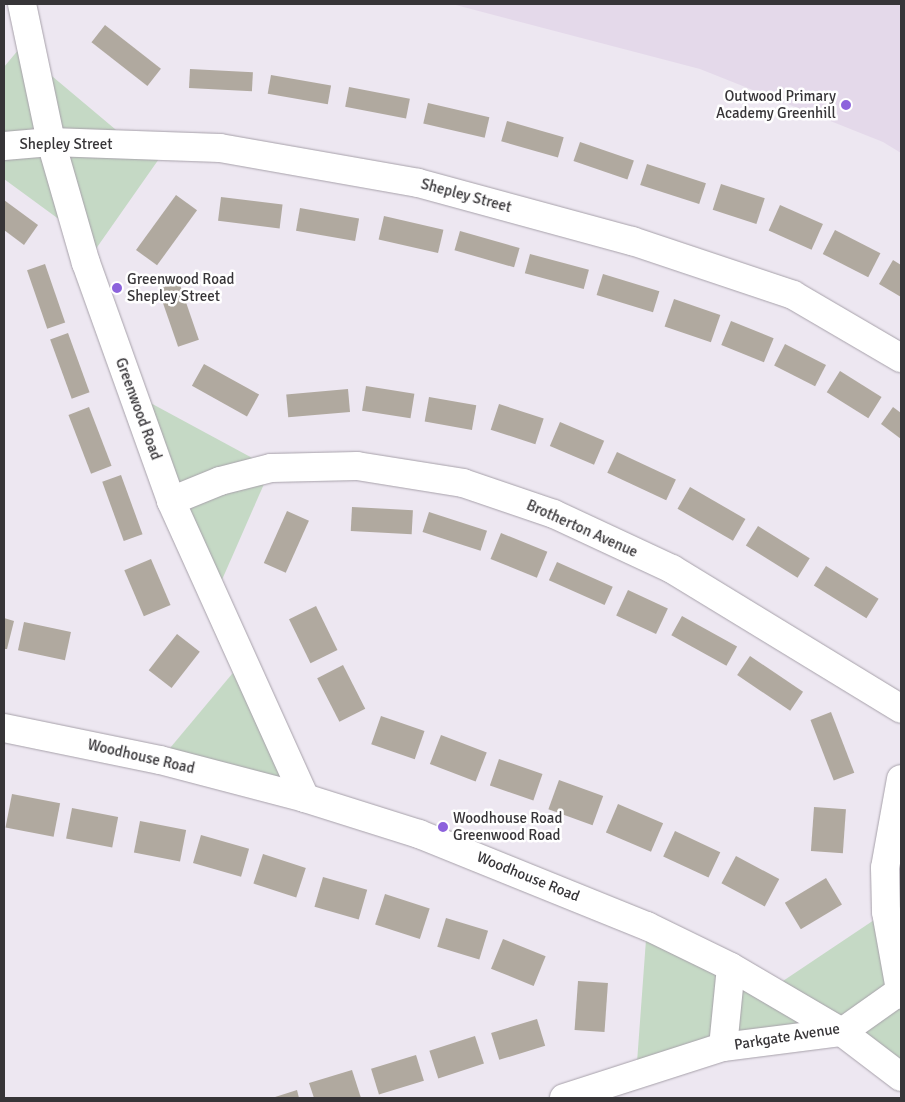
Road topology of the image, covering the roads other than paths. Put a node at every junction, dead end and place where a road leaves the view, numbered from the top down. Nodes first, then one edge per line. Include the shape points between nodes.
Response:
1 (22, 4) edge
2 (51, 142) junction
3 (4, 146) edge
4 (901, 358) edge
5 (172, 501) junction
6 (901, 709) edge
7 (4, 728) edge
8 (901, 779) edge
9 (305, 798) junction
10 (731, 967) junction
11 (901, 993) edge
12 (842, 1032) junction
13 (723, 1047) junction
14 (901, 1077) edge
15 (564, 1098) edge

1 - 2 street, Greenwood Road
2 - 3 street, Shepley Street
2 - 4 street, Shepley Street via 220,148 418,183 632,242 793,295
2 - 5 street, Greenwood Road via 86,263
5 - 6 street, Brotherton Avenue via 220,481 271,468 357,466 463,483 554,514 672,570
5 - 9 street, Greenwood Road
7 - 9 street, Woodhouse Road via 160,760
8 - 11 street via 885,868 886,912
9 - 10 street, Woodhouse Road via 419,834 540,882 647,926
10 - 12 street, Woodhouse Road
10 - 13 street, Parkgate Avenue
11 - 12 street, Parkgate Avenue
12 - 13 street, Parkgate Avenue
12 - 14 street, Woodhouse Road
13 - 15 street, Parkgate Avenue

